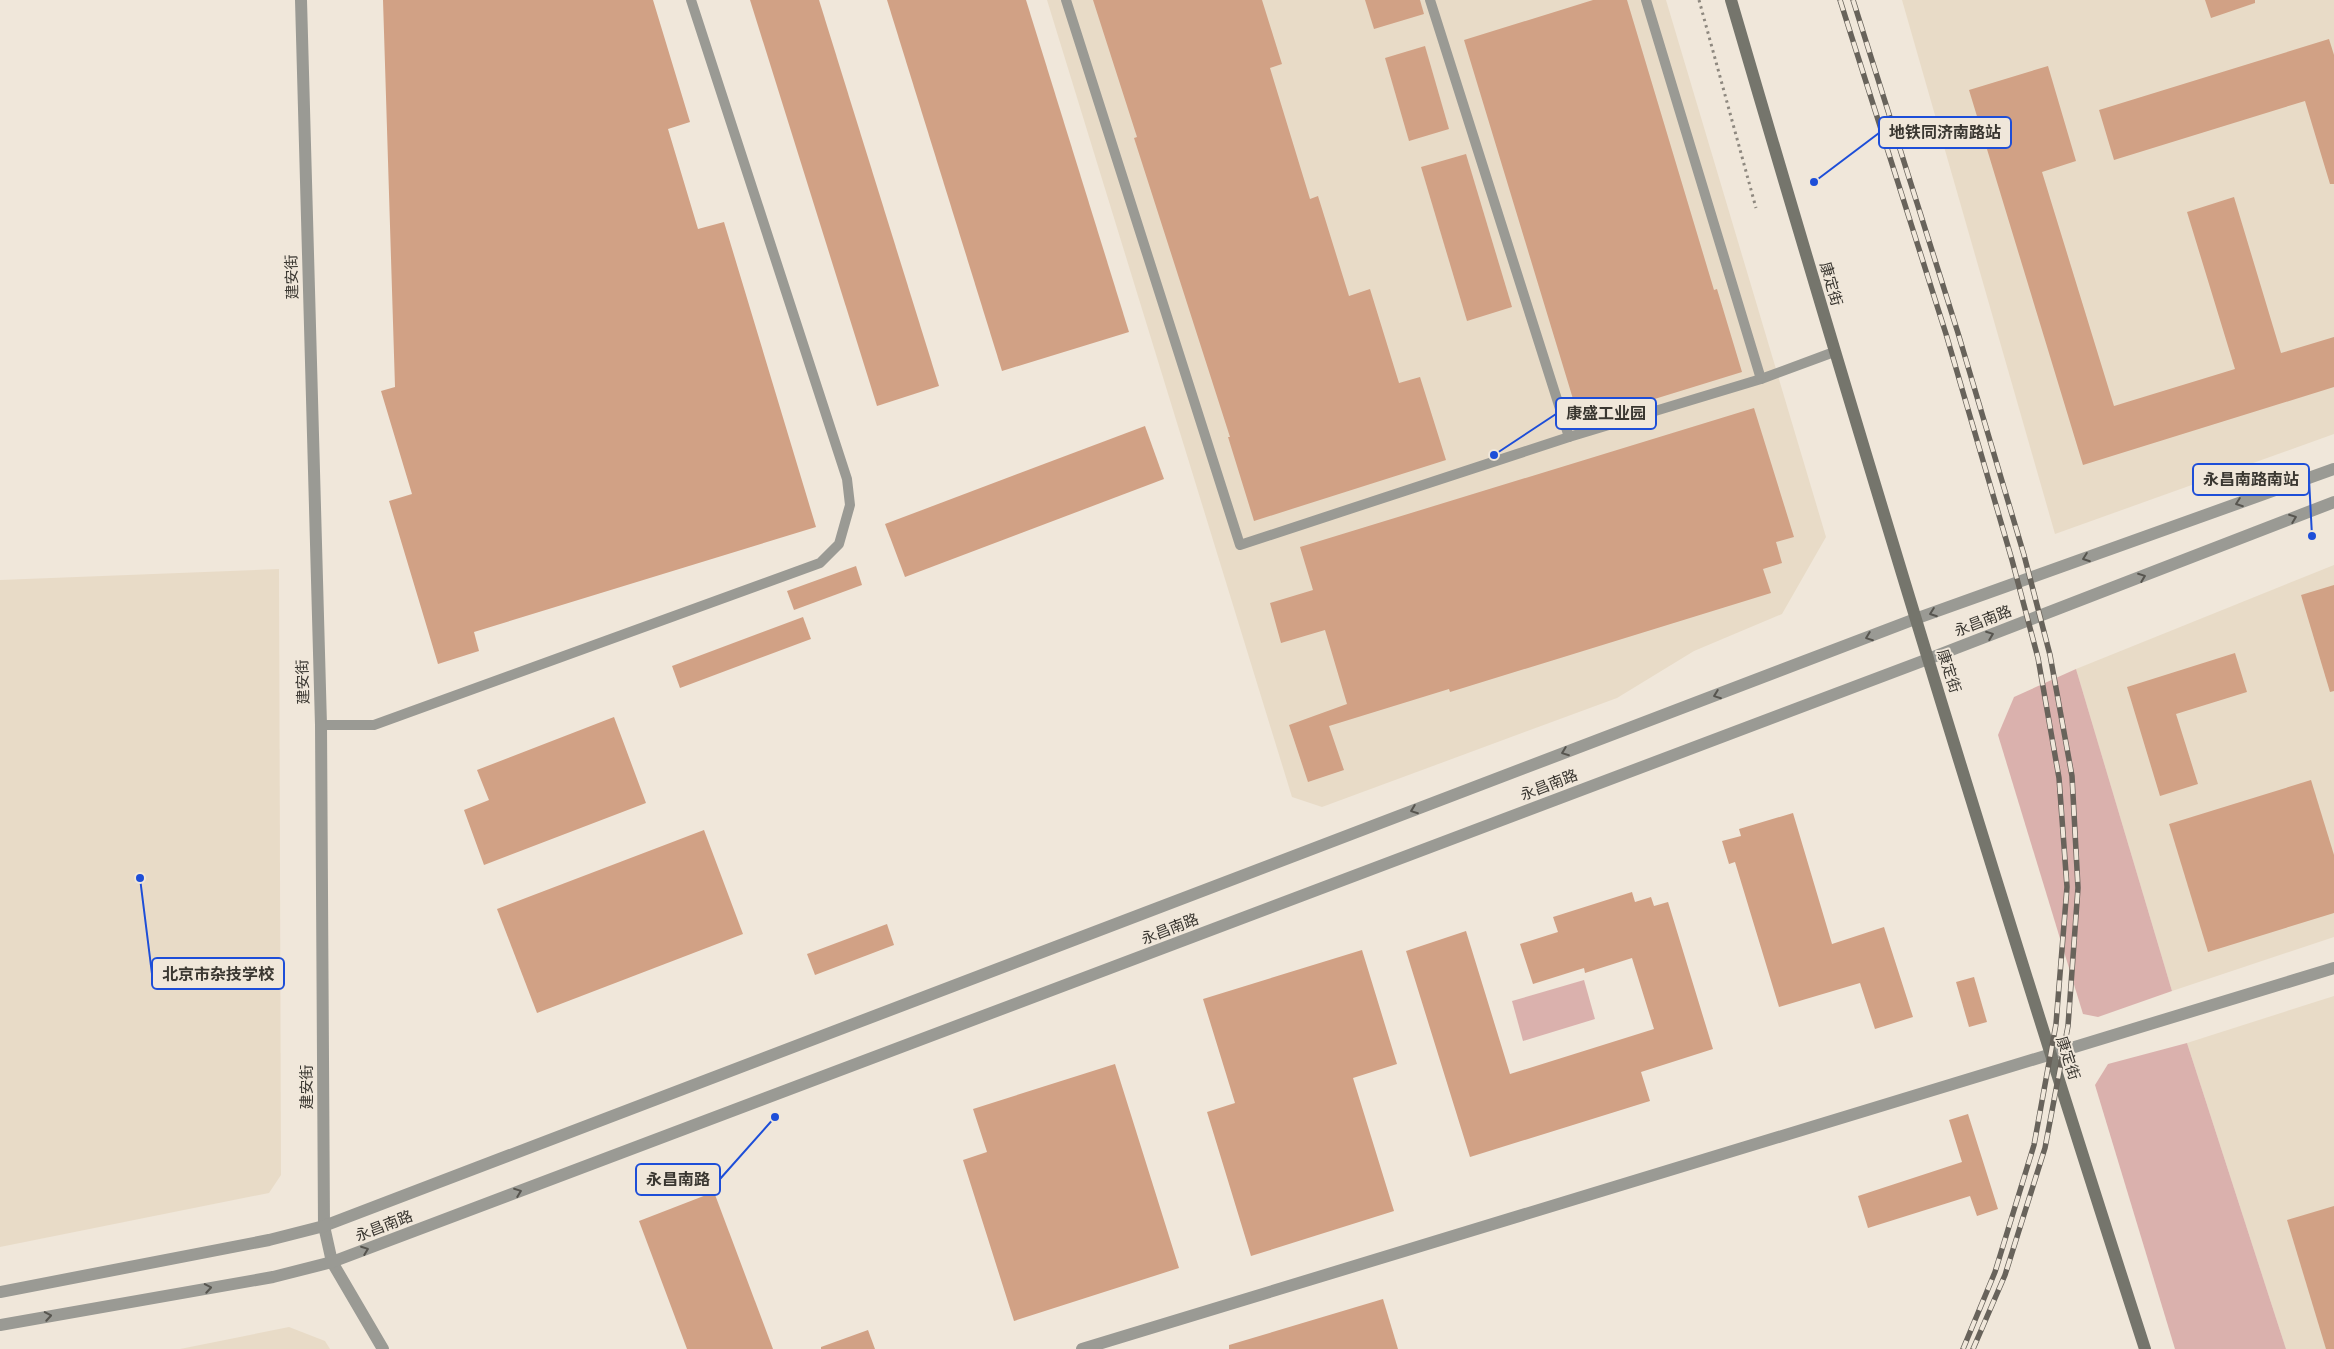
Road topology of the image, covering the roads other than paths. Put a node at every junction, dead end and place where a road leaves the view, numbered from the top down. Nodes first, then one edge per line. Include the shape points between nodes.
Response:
1 (301, 0) edge
2 (691, 0) edge
3 (1066, 0) edge
4 (1430, 0) edge
5 (1646, 0) edge
6 (1731, 0) edge
7 (1834, 352) junction
8 (1762, 379) junction
9 (1569, 436) junction
10 (2334, 469) edge
11 (2334, 502) edge
12 (1914, 619) junction
13 (1928, 659) junction
14 (321, 724) junction
15 (2334, 968) edge
16 (2050, 1055) junction
17 (324, 1226) junction
18 (332, 1262) junction
19 (0, 1292) edge
20 (0, 1325) edge
21 (383, 1349) edge
22 (1082, 1349) edge
23 (2145, 1349) edge

1 - 14 street, 建安街
2 - 14 lane via 847,479 850,504 839,544 820,563 374,725
3 - 9 lane via 1240,545
4 - 9 lane
5 - 8 lane
6 - 7 main road, 康定街
7 - 8 lane
7 - 12 main road, 康定街
8 - 9 lane
10 -> 12 street, 永昌南路
13 -> 11 street, 永昌南路
12 - 13 main road, 康定街
12 -> 17 street, 永昌南路
13 - 16 main road, 康定街
18 -> 13 street, 永昌南路
14 - 17 street, 建安街
15 - 16 street
16 - 22 street
16 - 23 main road, 康定街
17 - 18 street, 建安街
17 - 19 street, 永昌南路 via 268,1240
20 -> 18 street, 永昌南路 via 273,1277
18 - 21 street, 建安街

